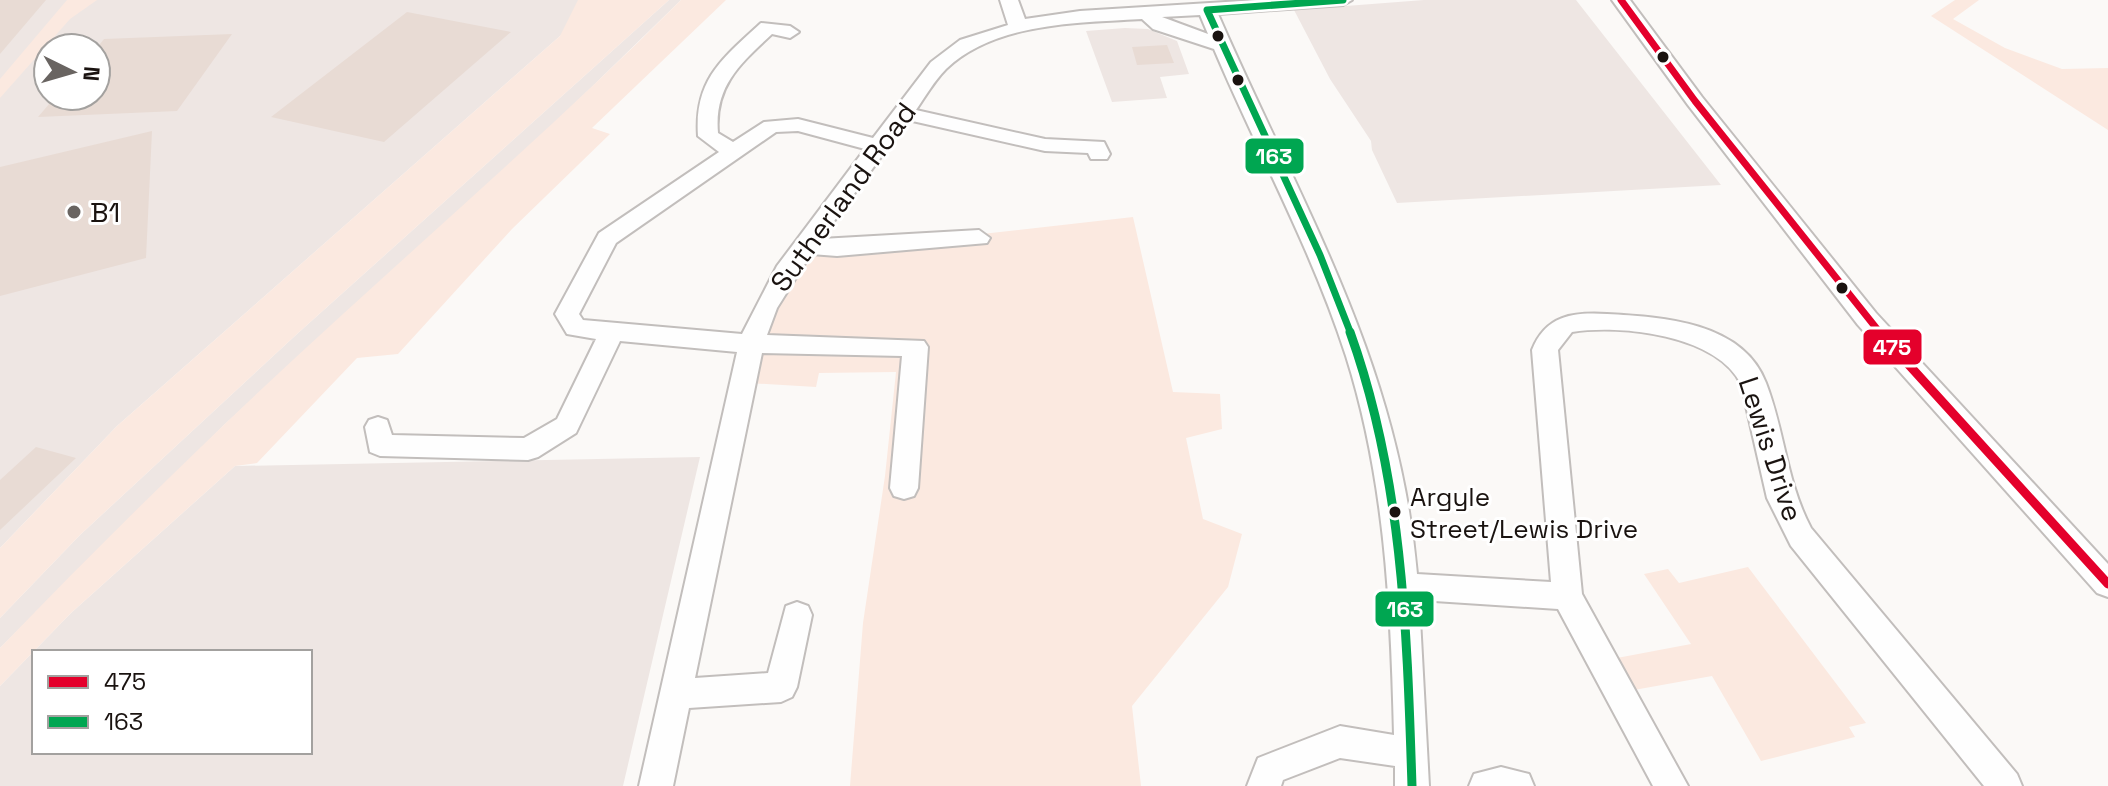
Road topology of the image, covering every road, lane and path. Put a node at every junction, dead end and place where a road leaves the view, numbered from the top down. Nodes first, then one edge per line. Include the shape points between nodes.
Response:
1 (1009, 0) edge
2 (1343, 0) edge
3 (1621, 0) edge
4 (1218, 6) edge
5 (1148, 14) junction
6 (1018, 26) junction
7 (790, 32) dead end
8 (1221, 45) junction
9 (903, 113) junction
10 (879, 146) junction
11 (731, 150) junction
12 (1099, 154) dead end
13 (979, 238) dead end
14 (803, 246) junction
15 (613, 330) junction
16 (751, 344) junction
17 (378, 427) dead end
18 (904, 488) dead end
19 (2108, 584) edge
20 (1404, 586) junction
21 (1567, 596) junction
22 (797, 615) dead end
23 (676, 694) junction
24 (1412, 770) edge
25 (1669, 785) edge
26 (656, 786) edge
27 (1264, 786) edge
28 (1486, 786) edge
29 (1517, 786) edge
30 (2005, 786) edge

1 - 6 street
2 - 4 street, Sutherland Road
3 - 19 street via 1867,319
4 - 5 street, Sutherland Road
4 - 8 street
5 - 6 street, Sutherland Road
5 - 8 street via 1160,25
6 - 9 street, Sutherland Road via 957,51 938,66
7 - 11 street via 768,27 713,81 708,136
8 - 20 street via 1359,355 1390,483
9 - 10 street, Sutherland Road
9 - 12 street via 1045,145 1097,147
10 - 11 street via 798,125 771,126
10 - 14 street, Sutherland Road
11 - 15 street via 607,238 567,314 576,328
13 - 14 street
14 - 16 street, Sutherland Road via 765,308
15 - 16 street
15 - 17 street via 567,426 528,449 380,445
16 - 18 street via 915,347
16 - 23 street, Sutherland Road
20 - 21 street
20 - 24 street
21 - 25 street, Lewis Drive
21 - 30 street, Lewis Drive via 1545,350 1555,331 1588,321 1624,325 1699,336 1745,355 1781,498 1801,537
22 - 23 street via 781,687
23 - 26 street, Sutherland Road
24 - 27 street via 1340,742 1270,769
28 - 29 street

